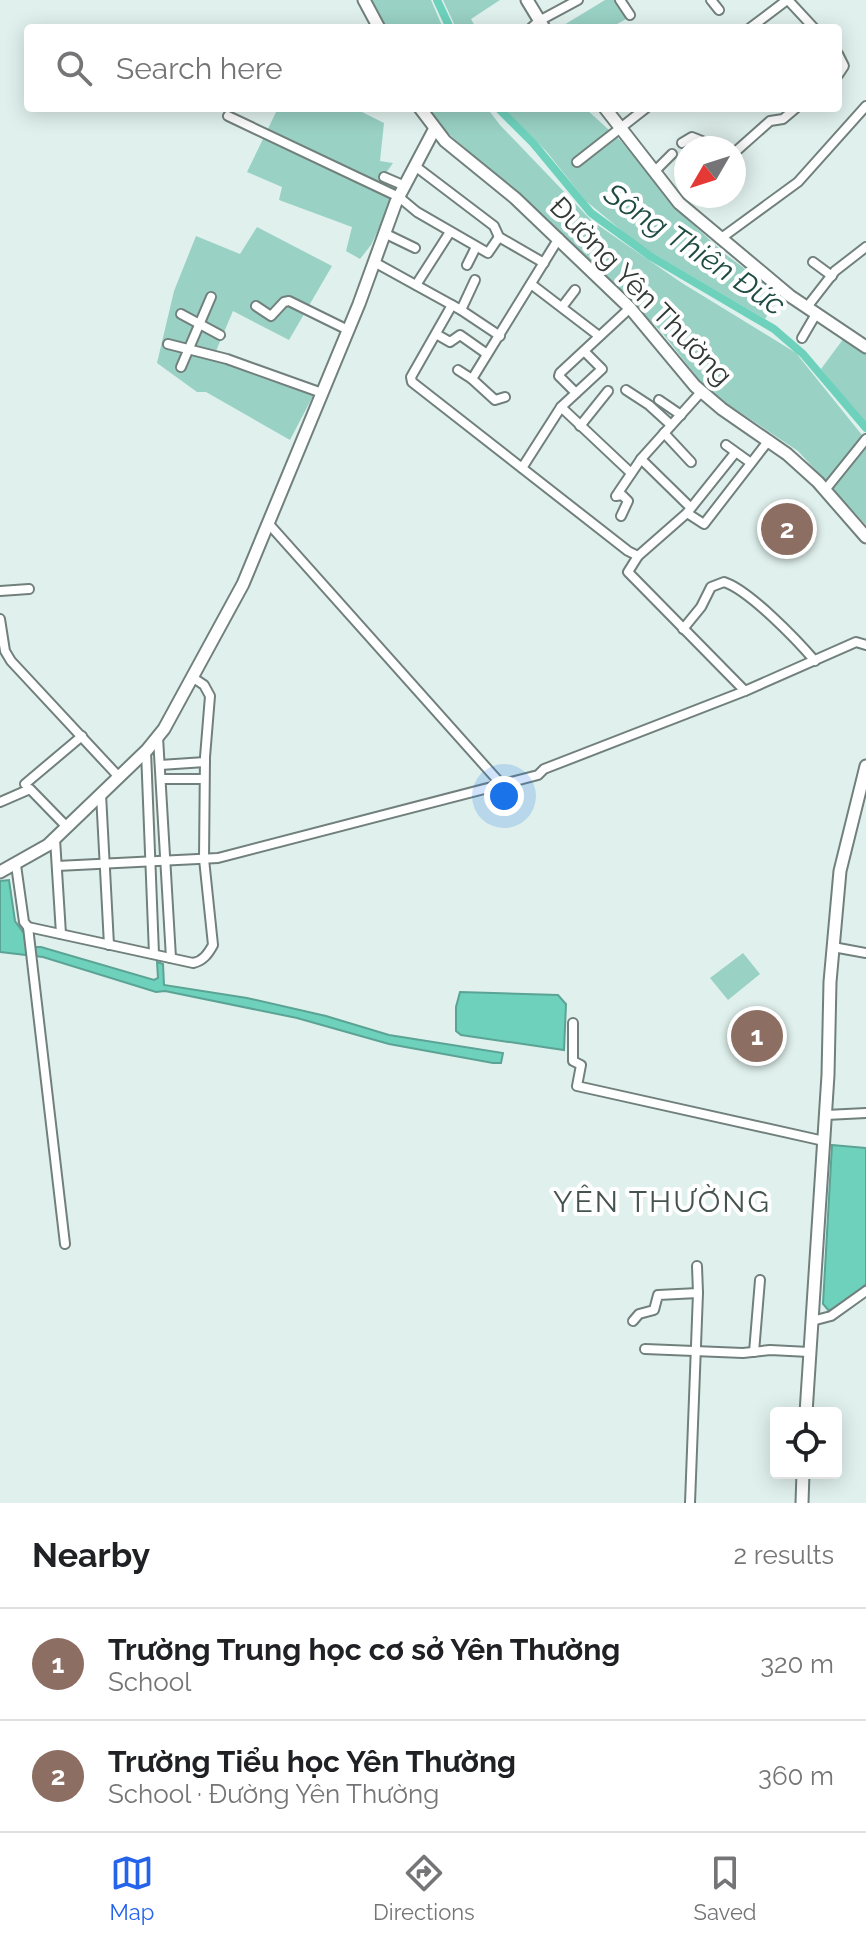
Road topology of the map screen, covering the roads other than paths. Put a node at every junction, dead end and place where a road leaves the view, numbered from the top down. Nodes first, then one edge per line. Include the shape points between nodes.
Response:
1 (364, 0) edge
2 (527, 0) edge
3 (578, 0) edge
4 (620, 0) edge
5 (711, 0) edge
6 (788, 0) edge
7 (566, 3) edge
8 (719, 10) dead end
9 (630, 15) dead end
10 (377, 24) edge
11 (537, 24) edge
12 (540, 24) edge
13 (758, 24) edge
14 (810, 24) edge
15 (866, 106) edge
16 (423, 112) edge
17 (608, 112) edge
18 (641, 112) edge
19 (791, 112) edge
20 (228, 116) dead end
21 (622, 128) junction
22 (434, 130) junction
23 (746, 142) edge
24 (672, 154) dead end
25 (577, 162) dead end
26 (415, 166) junction
27 (655, 171) junction
28 (384, 177) dead end
29 (402, 191) junction
30 (674, 191) edge
31 (691, 208) edge
32 (450, 232) junction
33 (384, 233) junction
34 (499, 237) junction
35 (559, 238) junction
36 (720, 239) junction
37 (476, 247) junction
38 (866, 247) edge
39 (415, 248) dead end
40 (374, 262) junction
41 (813, 262) dead end
42 (544, 263) junction
43 (467, 265) dead end
44 (832, 276) junction
45 (475, 280) dead end
46 (531, 284) junction
47 (416, 285) junction
48 (575, 290) dead end
49 (211, 297) dead end
50 (256, 306) dead end
51 (456, 307) junction
52 (562, 307) junction
53 (630, 308) junction
54 (812, 310) junction
55 (181, 314) dead end
56 (199, 325) junction
57 (344, 328) junction
58 (436, 334) junction
59 (220, 335) dead end
60 (500, 336) junction
61 (599, 336) junction
62 (802, 338) dead end
63 (168, 344) dead end
64 (866, 347) edge
65 (189, 349) junction
66 (584, 351) junction
67 (487, 354) junction
68 (181, 367) dead end
69 (458, 370) dead end
70 (472, 379) junction
71 (626, 390) dead end
72 (608, 391) dead end
73 (702, 391) junction
74 (322, 393) junction
75 (576, 393) junction
76 (505, 397) dead end
77 (659, 400) dead end
78 (561, 407) junction
79 (681, 415) junction
80 (671, 425) junction
81 (580, 426) junction
82 (664, 433) junction
83 (769, 440) junction
84 (865, 440) edge
85 (726, 445) dead end
86 (735, 453) junction
87 (641, 459) junction
88 (691, 462) dead end
89 (751, 463) junction
90 (522, 468) junction
91 (631, 473) junction
92 (825, 490) junction
93 (688, 510) junction
94 (621, 516) dead end
95 (268, 523) junction
96 (866, 537) edge
97 (638, 556) junction
98 (29, 589) dead end
99 (0, 591) edge
100 (0, 619) edge
101 (683, 629) junction
102 (866, 645) edge
103 (815, 661) junction
104 (192, 677) junction
105 (745, 691) junction
106 (82, 736) junction
107 (158, 737) junction
108 (146, 751) junction
109 (205, 762) junction
110 (160, 765) junction
111 (866, 766) edge
112 (119, 777) junction
113 (161, 779) junction
114 (204, 779) junction
115 (25, 784) dead end
116 (501, 784) junction
117 (101, 794) junction
118 (0, 802) edge
119 (67, 827) junction
120 (55, 839) junction
121 (204, 859) junction
122 (166, 861) junction
123 (150, 862) junction
124 (105, 864) junction
125 (16, 865) junction
126 (57, 866) junction
127 (0, 872) edge
128 (28, 927) junction
129 (61, 934) junction
130 (109, 945) junction
131 (833, 947) junction
132 (866, 953) edge
133 (154, 954) junction
134 (171, 958) junction
135 (573, 1023) dead end
136 (866, 1113) edge
137 (826, 1115) junction
138 (824, 1141) junction
139 (65, 1244) dead end
140 (697, 1266) dead end
141 (760, 1280) dead end
142 (866, 1291) edge
143 (698, 1293) junction
144 (633, 1321) dead end
145 (812, 1321) junction
146 (645, 1349) dead end
147 (694, 1352) junction
148 (754, 1352) junction
149 (809, 1352) junction
150 (806, 1407) edge
151 (803, 1479) edge
152 (690, 1503) edge
153 (802, 1503) edge

1 - 10 main road
2 - 11 main road
3 - 7 street
4 - 9 street
5 - 8 street
6 - 13 street
6 - 14 street
7 - 12 street
15 - 36 street via 798,182
16 - 22 main road, Đường Yên Thường
17 - 21 main road
18 - 21 street
19 - 23 street via 770,121
20 - 29 street
21 - 25 street
21 - 27 main road
22 - 26 main road
22 - 35 main road, Đường Yên Thường
24 - 27 street
26 - 29 main road
26 - 34 street via 494,226
27 - 30 main road
28 - 29 street
29 - 32 street via 417,212
29 - 33 main road
31 - 36 main road
32 - 37 street
32 - 47 street
33 - 39 street
33 - 40 main road
34 - 37 street via 488,253
34 - 42 street
35 - 42 street
35 - 53 main road, Đường Yên Thường
36 - 54 main road
37 - 43 street
38 - 44 street
40 - 47 street
40 - 57 main road
41 - 44 street
42 - 46 street
44 - 54 street
45 - 51 street
46 - 52 street
46 - 60 street
47 - 51 street
48 - 52 street
49 - 56 street
50 - 57 street via 271,316 289,301
51 - 58 street
51 - 60 street
52 - 61 street
53 - 61 street
53 - 73 main road, Đường Yên Thường
54 - 62 street
54 - 64 main road
55 - 56 street
56 - 59 street
56 - 65 street
57 - 74 main road
58 - 67 street via 450,342 460,335
58 - 90 street via 412,382
60 - 67 street
61 - 66 street
63 - 65 street
65 - 68 street
65 - 74 street
66 - 75 street via 559,375
66 - 75 street via 602,369
67 - 70 street
69 - 70 street
70 - 76 street via 495,400
71 - 80 street
72 - 81 street
73 - 79 street
73 - 83 main road, Đường Yên Thường
74 - 95 main road
75 - 78 street
77 - 79 street
78 - 81 street
78 - 90 street
79 - 80 street
80 - 82 street
81 - 91 street
82 - 87 street
82 - 88 street
83 - 89 street
83 - 92 main road, Đường Yên Thường
84 - 92 street
85 - 86 street
86 - 89 street
86 - 93 street
87 - 91 street
87 - 93 street
89 - 93 street via 704,524
90 - 97 street
91 - 94 street via 616,496 628,501
92 - 96 main road, Đường Yên Thường
93 - 97 street
95 - 104 main road via 243,584
95 - 116 street
97 - 101 street via 628,572
98 - 99 street
100 - 106 street via 11,661
101 - 103 street via 711,587 724,582 742,591
101 - 105 street
102 - 103 street via 856,642
103 - 105 street
104 - 107 main road
104 - 109 street via 210,696
105 - 116 street via 538,775
106 - 112 street
106 - 115 street
107 - 108 main road
107 - 110 street
108 - 112 main road
108 - 123 street
109 - 110 street
109 - 114 street
110 - 113 street
111 - 131 main road via 840,871
112 - 117 main road
113 - 114 street
113 - 122 street
114 - 121 street
116 - 121 street
117 - 119 main road
117 - 124 street
118 - 119 street via 30,789
119 - 120 main road
120 - 125 main road
120 - 126 street
121 - 122 street
121 - 134 street via 213,945 198,962
122 - 123 street
122 - 134 street
123 - 124 street
123 - 133 street
124 - 126 street
124 - 130 street
125 - 127 main road
125 - 128 street
126 - 129 street
128 - 129 street
128 - 139 street
129 - 130 street
130 - 133 street
131 - 132 street
131 - 137 main road
133 - 134 street
135 - 138 street via 573,1061 581,1065 577,1086
136 - 137 street
137 - 138 main road
138 - 145 main road
140 - 143 street
141 - 148 street
142 - 145 street via 831,1316
143 - 144 street via 658,1295 654,1310
143 - 147 street
145 - 149 main road
146 - 147 street
147 - 148 street
147 - 152 street
148 - 149 street
149 - 150 main road
151 - 153 main road

